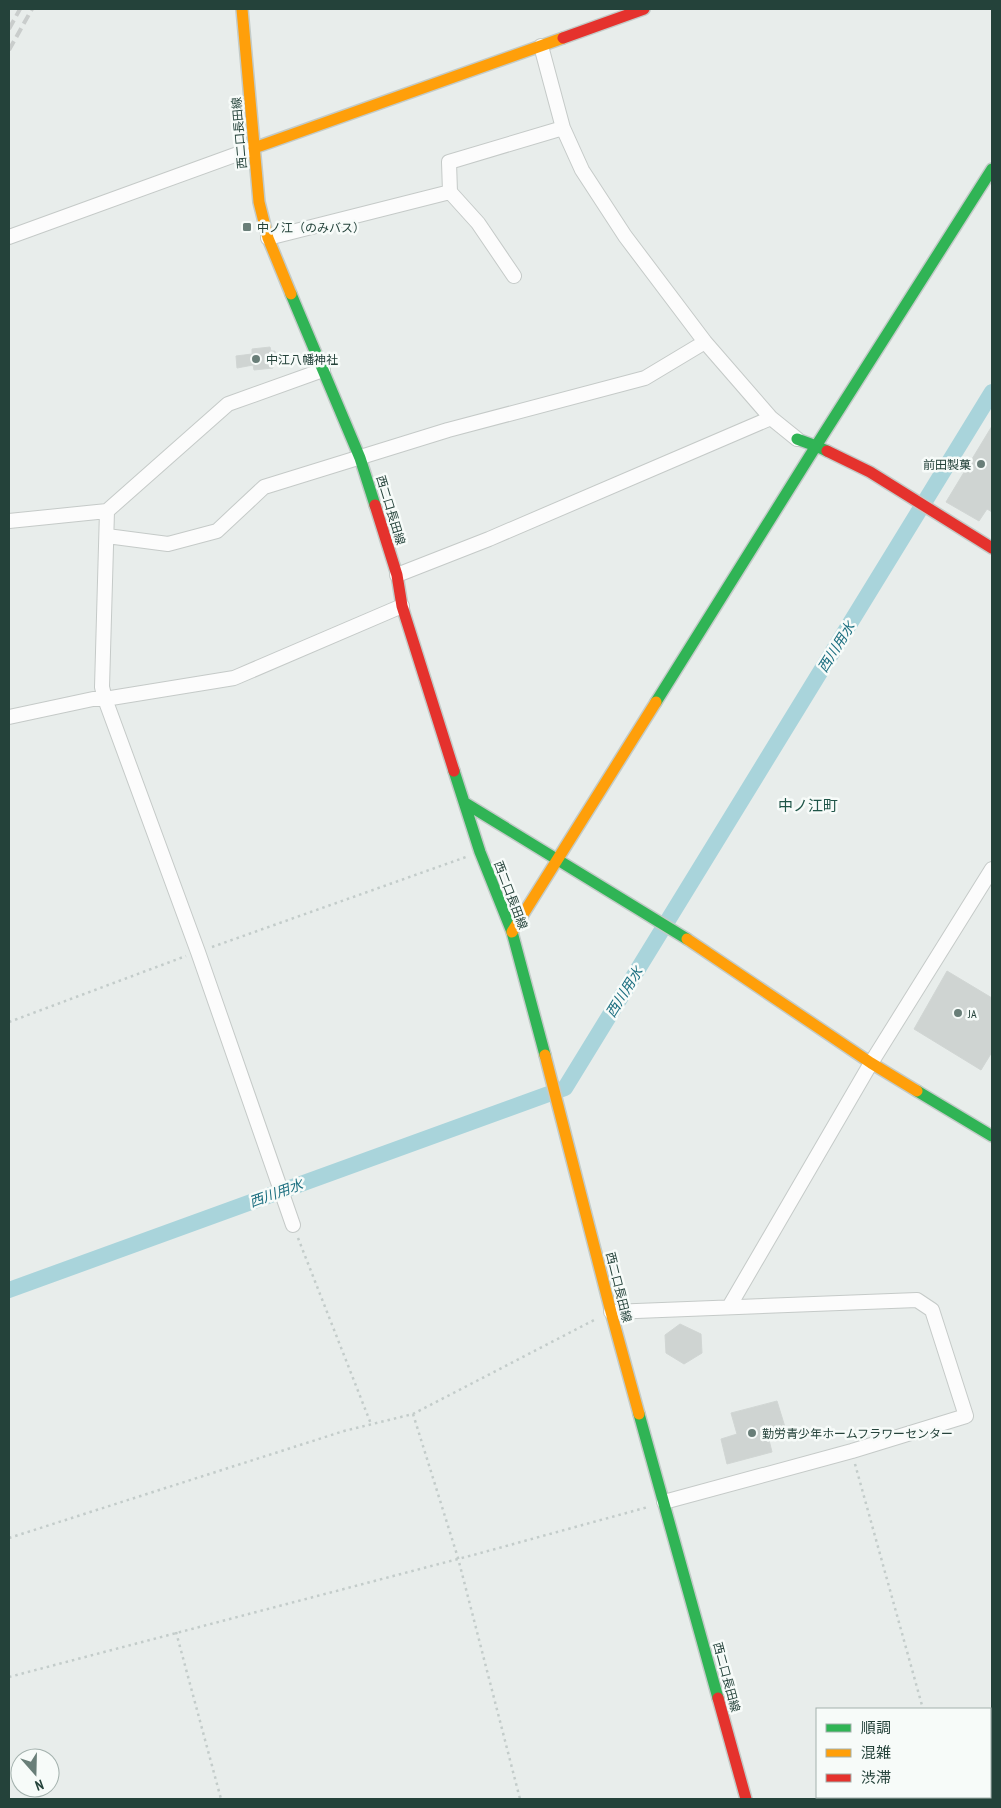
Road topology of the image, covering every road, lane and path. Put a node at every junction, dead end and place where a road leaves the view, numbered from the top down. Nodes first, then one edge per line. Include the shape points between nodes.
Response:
1 (242, 9) edge
2 (644, 9) edge
3 (541, 46) junction
4 (563, 128) junction
5 (254, 148) junction
6 (992, 169) edge
7 (450, 192) junction
8 (9, 236) edge
9 (268, 238) junction
10 (514, 276) dead end
11 (705, 342) junction
12 (323, 370) junction
13 (771, 418) junction
14 (797, 439) joint
15 (816, 446) junction
16 (360, 458) junction
17 (107, 511) junction
18 (9, 521) edge
19 (107, 536) junction
20 (992, 548) edge
21 (396, 575) junction
22 (402, 606) junction
23 (105, 699) junction
24 (9, 717) edge
25 (466, 803) junction
26 (480, 852) junction
27 (558, 860) junction
28 (992, 869) edge
29 (512, 932) junction
30 (198, 952) junction
31 (9, 1022) edge
32 (871, 1063) junction
33 (992, 1136) edge
34 (293, 1225) joint
35 (729, 1307) junction
36 (611, 1312) junction
37 (413, 1414) junction
38 (371, 1424) junction
39 (852, 1451) junction
40 (664, 1502) junction
41 (9, 1538) edge
42 (458, 1558) junction
43 (176, 1632) junction
44 (9, 1677) edge
45 (923, 1708) edge
46 (946, 1798) edge
47 (221, 1799) edge
48 (520, 1799) edge
49 (746, 1799) edge
50 (935, 1799) edge

1 - 5 street, 西二口長田線
2 - 3 street
3 - 4 street
3 - 5 street
4 - 7 street via 450,162
4 - 11 street via 582,170 625,236
5 - 8 street
5 - 9 street, 西二口長田線 via 259,202
6 - 15 street
7 - 9 street
7 - 10 street via 478,223
9 - 12 street, 西二口長田線
11 - 13 street
11 - 16 street via 645,378 448,430
12 - 16 street, 西二口長田線
12 - 17 street via 228,404
13 - 14 street
13 - 21 street
14 - 15 street
15 - 20 street via 870,472
15 - 27 street
16 - 19 street via 264,487 218,531 168,544
16 - 21 street, 西二口長田線
17 - 18 street
17 - 19 street
19 - 23 street via 102,687
21 - 22 street, 西二口長田線
22 - 23 street via 234,678
22 - 25 street, 西二口長田線
23 - 24 street
23 - 30 street
25 - 26 street, 西二口長田線
25 - 27 street
26 - 29 street, 西二口長田線
26 - 30 path
27 - 29 street
27 - 32 street via 688,940
28 - 32 street
29 - 36 street, 西二口長田線
30 - 31 path
30 - 34 street
32 - 33 street
32 - 35 street
34 - 38 path
35 - 36 street
35 - 39 street via 917,1300 932,1310 966,1416
36 - 37 path
36 - 40 street, 西二口長田線
37 - 38 path
37 - 42 path
38 - 41 path
39 - 40 street
39 - 45 path
40 - 42 path
40 - 49 street, 西二口長田線
42 - 43 path
42 - 48 path
43 - 44 path
43 - 47 path
46 - 50 path

